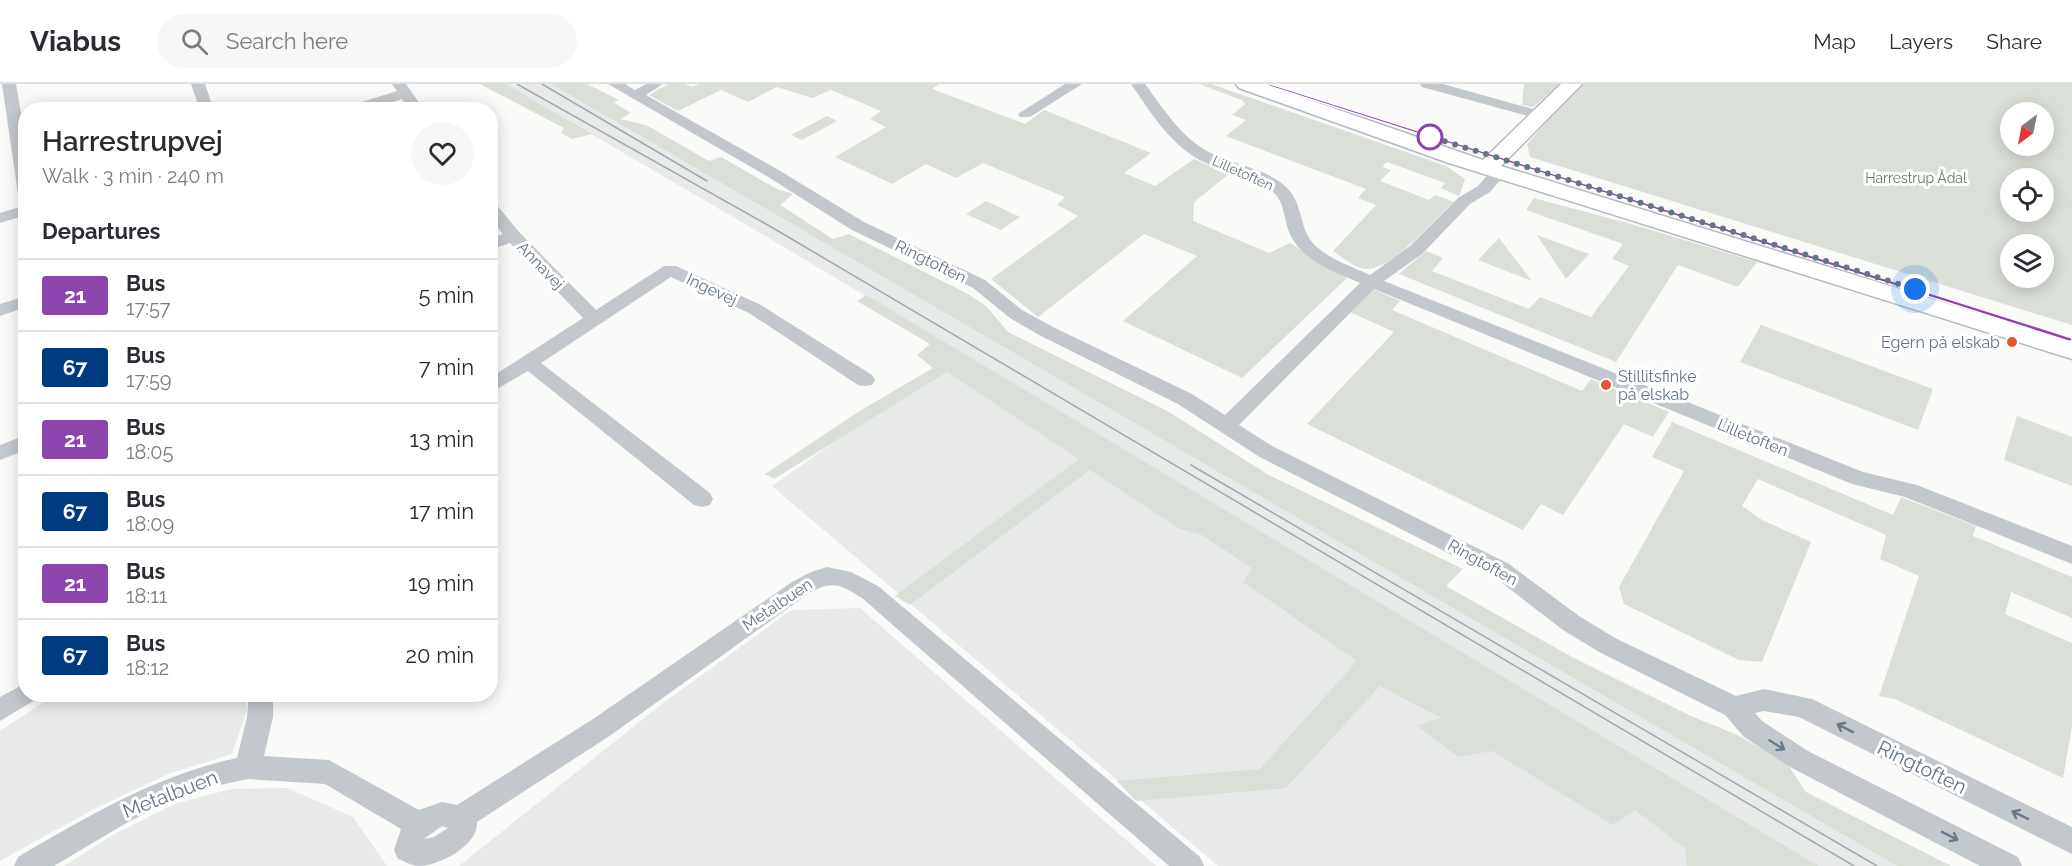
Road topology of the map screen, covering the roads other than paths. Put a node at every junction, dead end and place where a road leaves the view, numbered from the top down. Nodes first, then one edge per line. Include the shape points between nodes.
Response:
1 (9, 84) edge
2 (198, 84) edge
3 (615, 84) edge
4 (656, 84) edge
5 (1048, 84) edge
6 (1138, 84) edge
7 (1246, 84) edge
8 (1267, 84) edge
9 (1427, 84) edge
10 (1572, 84) edge
11 (1070, 87) edge
12 (402, 88) edge
13 (636, 95) junction
14 (204, 102) edge
15 (370, 102) edge
16 (412, 102) edge
17 (1025, 114) dead end
18 (1542, 116) junction
19 (18, 142) edge
20 (1498, 165) junction
21 (18, 212) edge
22 (498, 217) edge
23 (0, 218) edge
24 (513, 236) junction
25 (498, 242) edge
26 (1371, 282) junction
27 (18, 304) edge
28 (0, 310) edge
29 (595, 320) junction
30 (2072, 338) edge
31 (2072, 351) edge
32 (528, 362) junction
33 (865, 380) dead end
34 (498, 382) edge
35 (1227, 425) junction
36 (18, 445) edge
37 (0, 453) edge
38 (702, 499) dead end
39 (2072, 555) edge
40 (18, 698) edge
41 (261, 702) edge
42 (1734, 707) junction
43 (0, 710) edge
44 (248, 767) junction
45 (459, 818) junction
46 (418, 825) junction
47 (2072, 841) edge
48 (28, 866) edge
49 (1190, 866) edge
50 (2008, 866) edge

1 - 19 street
2 - 14 street
3 - 13 street, Ringtoften
4 - 13 street
5 - 11 street
6 - 26 street, Lilletoften via 1190,147 1276,186 1285,195 1305,245
7 - 20 street
8 - 20 street
9 - 18 street
10 - 18 street
11 - 17 street
12 - 15 street
12 - 16 street
13 - 35 street, Ringtoften via 858,226 979,285 1016,314 1185,399
18 - 20 street
20 - 26 street via 1484,189 1464,201 1416,250
20 - 30 street
20 - 31 street
21 - 23 street
22 - 24 street, Annavej
24 - 25 street
24 - 29 street, Annavej
26 - 35 street
26 - 39 street, Lilletoften via 1859,479 1910,490
27 - 28 street
29 - 32 street, Ingevej
29 - 33 street, Ingevej via 670,270 755,309
32 - 34 street, Ingevej
32 - 38 street
35 - 42 street, Ringtoften via 1265,451 1501,570 1607,645
36 - 37 street
40 - 43 street
41 - 44 street
47 -> 42 street, Ringtoften via 1803,707 1764,700
42 -> 50 street, Ringtoften via 1753,729 1799,759
44 - 46 street, Metalbuen via 329,772
44 - 48 street, Metalbuen via 206,776 163,792 118,813
45 - 46 street via 442,814
45 - 46 street via 464,828 461,841 450,854 426,863 416,860 408,850
45 - 49 street, Metalbuen via 602,727 815,578 830,575 851,579 870,592

